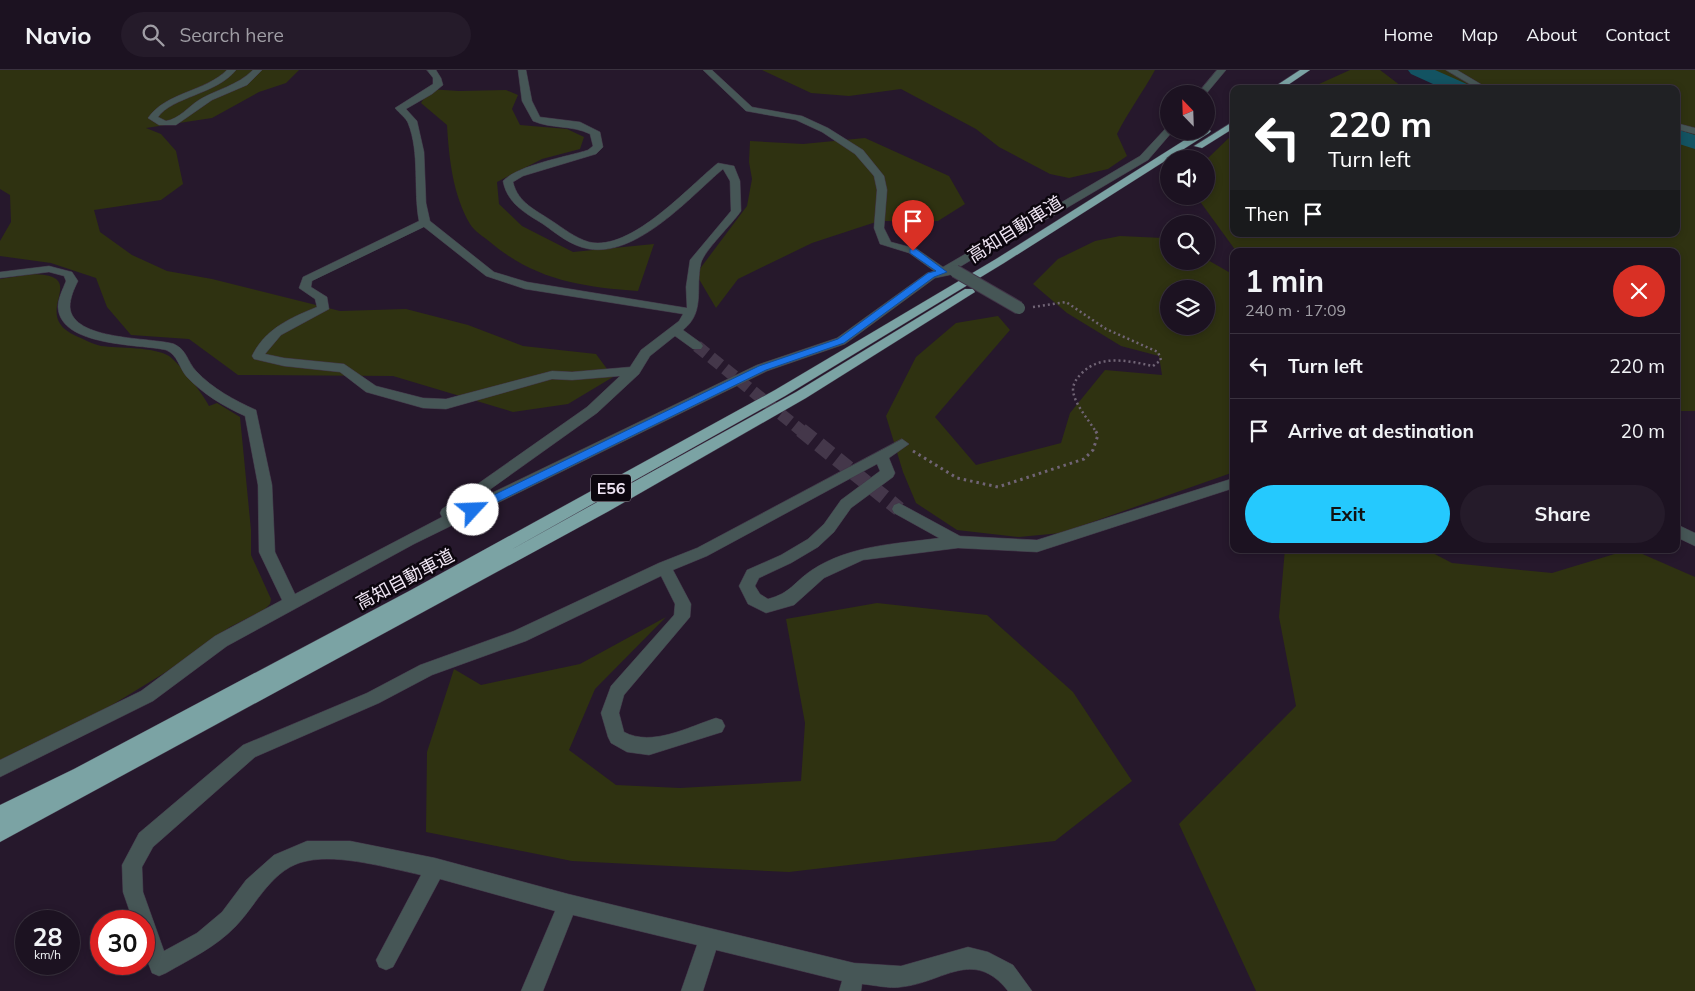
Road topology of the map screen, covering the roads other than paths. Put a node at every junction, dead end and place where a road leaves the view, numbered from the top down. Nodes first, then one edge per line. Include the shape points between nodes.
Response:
1 (232, 70) edge
2 (258, 70) edge
3 (431, 70) edge
4 (522, 70) edge
5 (707, 70) edge
6 (1222, 70) edge
7 (1318, 70) edge
8 (1450, 70) edge
9 (1303, 74) edge
10 (1209, 85) edge
11 (1282, 85) edge
12 (1293, 85) edge
13 (1477, 85) edge
14 (1230, 116) edge
15 (1215, 126) edge
16 (1230, 126) edge
17 (1680, 127) edge
18 (1695, 131) edge
19 (1160, 140) edge
20 (1192, 140) edge
21 (1192, 150) edge
22 (1160, 171) edge
23 (425, 222) junction
24 (949, 271) junction
25 (0, 275) edge
26 (1020, 308) road end
27 (691, 312) junction
28 (675, 330) junction
29 (697, 346) tunnel mouth
30 (634, 371) junction
31 (902, 444) road end
32 (881, 456) junction
33 (1230, 484) edge
34 (899, 509) tunnel mouth
35 (1680, 532) edge
36 (409, 540) junction
37 (1695, 540) edge
38 (958, 542) junction
39 (664, 567) junction
40 (291, 602) junction
41 (716, 726) dead end
42 (0, 768) edge
43 (0, 816) edge
44 (0, 833) edge
45 (435, 868) junction
46 (568, 904) junction
47 (140, 910) edge
48 (710, 937) junction
49 (155, 954) edge
50 (386, 960) dead end
51 (852, 982) edge
52 (532, 991) edge
53 (692, 991) edge
54 (1021, 991) edge

1 - 2 street via 211,87 159,109 153,118 165,123 181,119 201,103 246,83
3 - 23 street via 438,84 400,108 412,121 419,152
4 - 27 street via 527,102 536,118 543,122 580,125 595,132 598,147 592,152 519,174 508,181 509,192 527,210 575,239 596,246 626,238 656,223 695,191 710,173 722,165 730,168 735,181 736,211 696,260 692,286 694,308
5 - 24 street via 749,108 798,118 825,130 859,152 879,176 882,190 879,228 886,244 913,251
6 - 10 street
7 - 9 highway
8 - 13 street
9 - 11 highway
9 - 12 highway
14 - 15 highway, 高知自動車道 / E56
16 - 21 highway
17 - 18 street
19 - 24 street via 1144,158 1048,214 1012,231
20 - 43 highway, 高知自動車道 / E56 via 1000,261 780,393 416,594
22 - 44 highway, 高知自動車道 / E56 via 784,405 604,507
23 - 27 street via 490,274 525,285
23 - 30 street via 307,278 305,288 321,297 322,309 274,334 261,346 258,356 344,368 371,388 423,403 446,404 552,375
24 - 26 street, bridge
24 - 36 street via 931,275 841,341 762,368
25 - 40 street via 49,269 68,274 72,282 64,301 66,319 98,338 168,346 177,350 190,372 218,398 251,413 265,485 267,552
27 - 28 street
28 - 29 street
28 - 30 street via 645,353
30 - 36 street via 592,410 550,442
31 - 32 street
32 - 38 street via 888,473 846,504 829,528 813,543 752,574 747,586 754,599 766,606 788,600 818,574 861,554
32 - 39 street via 702,552
33 - 38 street via 1036,546
34 - 38 street
35 - 37 street
36 - 40 street
39 - 41 street via 682,604 682,617 617,691 610,713 617,737 633,746 649,747
39 - 47 street via 520,636 426,670 374,698 249,751 146,840 132,865 133,892
40 - 42 street via 222,641 147,696
45 - 46 street
45 - 49 street via 350,852 307,851 281,862 253,887 229,919 204,940 159,966
45 - 50 street
46 - 48 street
46 - 52 street
48 - 51 street
48 - 53 street
51 - 54 street via 901,977 968,957 988,962 1006,972

